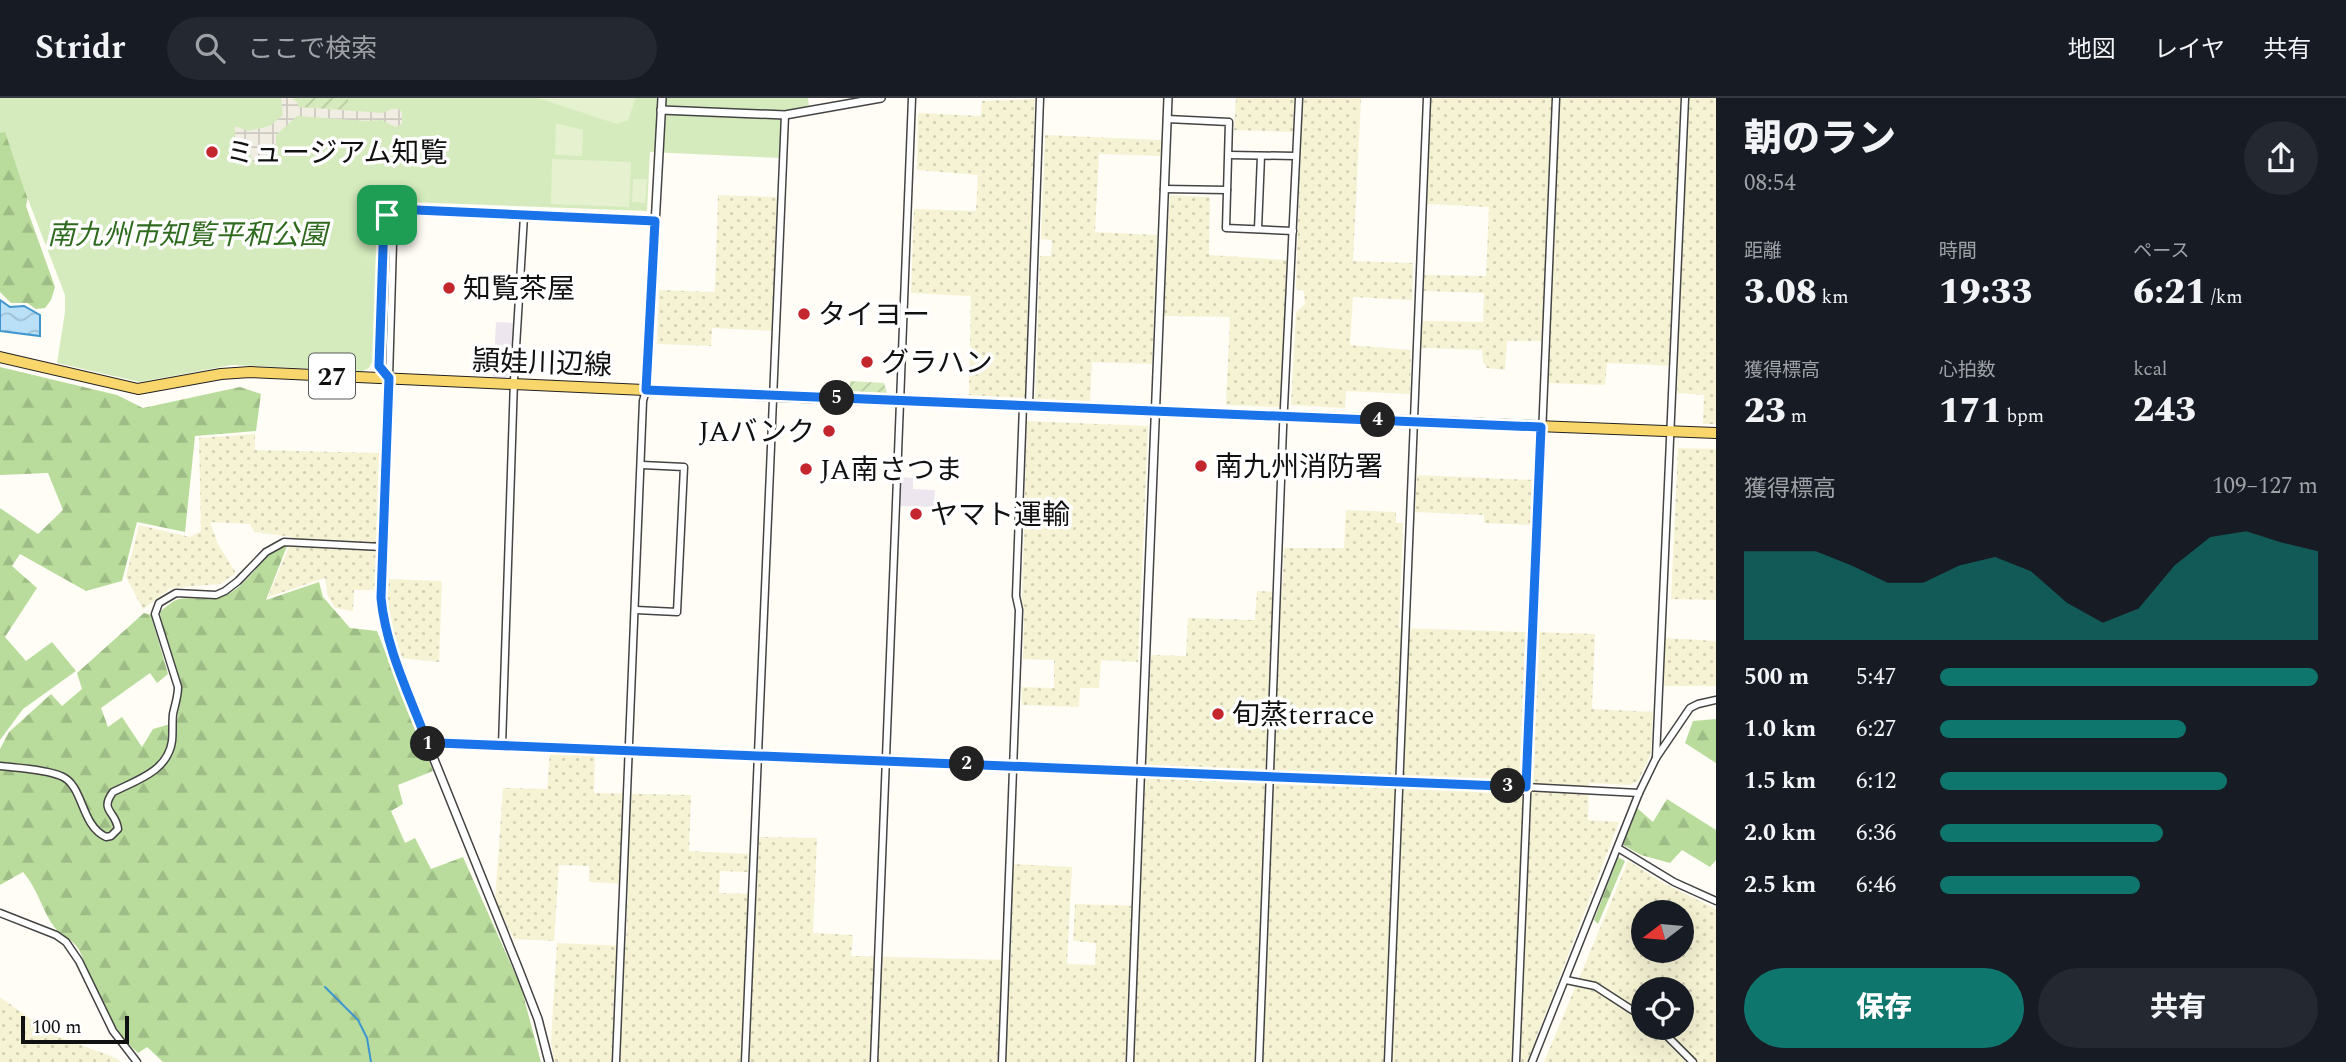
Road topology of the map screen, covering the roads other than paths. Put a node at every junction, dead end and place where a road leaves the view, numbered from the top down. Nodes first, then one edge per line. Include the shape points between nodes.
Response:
1 (662, 98) edge
2 (881, 98) edge
3 (912, 98) edge
4 (1040, 98) edge
5 (1168, 98) edge
6 (1299, 98) edge
7 (1427, 98) edge
8 (1556, 98) edge
9 (1685, 98) edge
10 (661, 110) junction
11 (785, 115) junction
12 (1167, 119) junction
13 (1229, 155) junction
14 (1261, 156) junction
15 (1295, 156) junction
16 (1164, 189) junction
17 (1227, 190) junction
18 (394, 209) joint
19 (524, 216) junction
20 (655, 221) junction
21 (1258, 229) junction
22 (1293, 231) junction
23 (0, 357) edge
24 (389, 378) junction
25 (514, 384) junction
26 (646, 390) junction
27 (773, 396) junction
28 (901, 400) junction
29 (1026, 405) junction
30 (1156, 411) junction
31 (1284, 415) junction
32 (1413, 422) junction
33 (1541, 427) junction
34 (1671, 432) junction
35 (1716, 433) edge
36 (642, 465) junction
37 (382, 547) junction
38 (636, 610) junction
39 (1716, 700) edge
40 (502, 746) junction
41 (429, 747) junction
42 (629, 751) junction
43 (757, 755) junction
44 (1656, 758) junction
45 (886, 761) junction
46 (1013, 765) junction
47 (0, 766) edge
48 (1141, 771) junction
49 (1271, 776) junction
50 (1399, 782) junction
51 (1526, 787) junction
52 (1639, 793) junction
53 (1618, 848) junction
54 (1716, 901) edge
55 (0, 913) edge
56 (1566, 980) junction
57 (1631, 1009) edge
58 (1671, 1040) edge
59 (137, 1062) edge
60 (549, 1062) edge
61 (616, 1062) edge
62 (745, 1062) edge
63 (874, 1062) edge
64 (1002, 1062) edge
65 (1130, 1062) edge
66 (1259, 1062) edge
67 (1388, 1062) edge
68 (1516, 1062) edge
69 (1532, 1062) edge
70 (1693, 1062) edge

1 - 10 street
2 - 11 street
3 - 28 street
4 - 29 street
5 - 12 street
6 - 15 street
7 - 32 street
8 - 33 street
9 - 34 street
10 - 11 street
10 - 20 street
11 - 27 street
12 - 13 street via 1229,122
12 - 16 street
13 - 14 street
13 - 17 street
14 - 15 street
14 - 21 street
15 - 22 street
16 - 17 street
16 - 30 street
17 - 21 street via 1226,228
18 - 19 street
18 - 24 street via 384,219 379,366
19 - 20 street
19 - 25 street
20 - 26 street
21 - 22 street
22 - 31 street
23 - 24 main road, 頴娃川辺線 / 27 via 138,389 235,372
24 - 25 main road, 頴娃川辺線 / 27
24 - 37 street
25 - 26 main road, 頴娃川辺線 / 27
25 - 40 street
26 - 27 main road, 頴娃川辺線 / 27
26 - 36 street
27 - 28 main road, 頴娃川辺線 / 27
27 - 43 street
28 - 29 main road, 頴娃川辺線 / 27
28 - 45 street
29 - 30 main road, 頴娃川辺線 / 27
29 - 46 street
30 - 31 main road, 頴娃川辺線 / 27
30 - 48 street
31 - 32 main road, 頴娃川辺線 / 27
31 - 49 street
32 - 33 main road, 頴娃川辺線 / 27
32 - 50 street
33 - 34 main road, 頴娃川辺線 / 27
33 - 51 street
34 - 35 main road, 頴娃川辺線 / 27
34 - 44 street
36 - 38 street
36 - 38 street via 684,467 684,480 677,612
37 - 41 street via 380,583 387,634
37 - 47 street via 284,542 266,552 225,591 216,595 186,591 159,603 155,614 178,687 172,743 159,767 113,792 108,810 118,829 111,836 94,829 74,788 61,776
38 - 42 street
39 - 44 street via 1690,708
40 - 41 street via 439,743
40 - 42 street
41 - 60 street via 529,994
42 - 43 street
42 - 61 street
43 - 45 street
43 - 62 street
44 - 52 street
45 - 46 street
45 - 63 street
46 - 48 street
46 - 64 street
48 - 49 street
48 - 65 street
49 - 50 street
49 - 66 street
50 - 51 street
50 - 67 street
51 - 52 street
51 - 68 street
52 - 53 street
53 - 54 street
53 - 56 street
55 - 59 street via 66,942 113,1031
56 - 57 street via 1595,986
56 - 69 street
58 - 70 street

